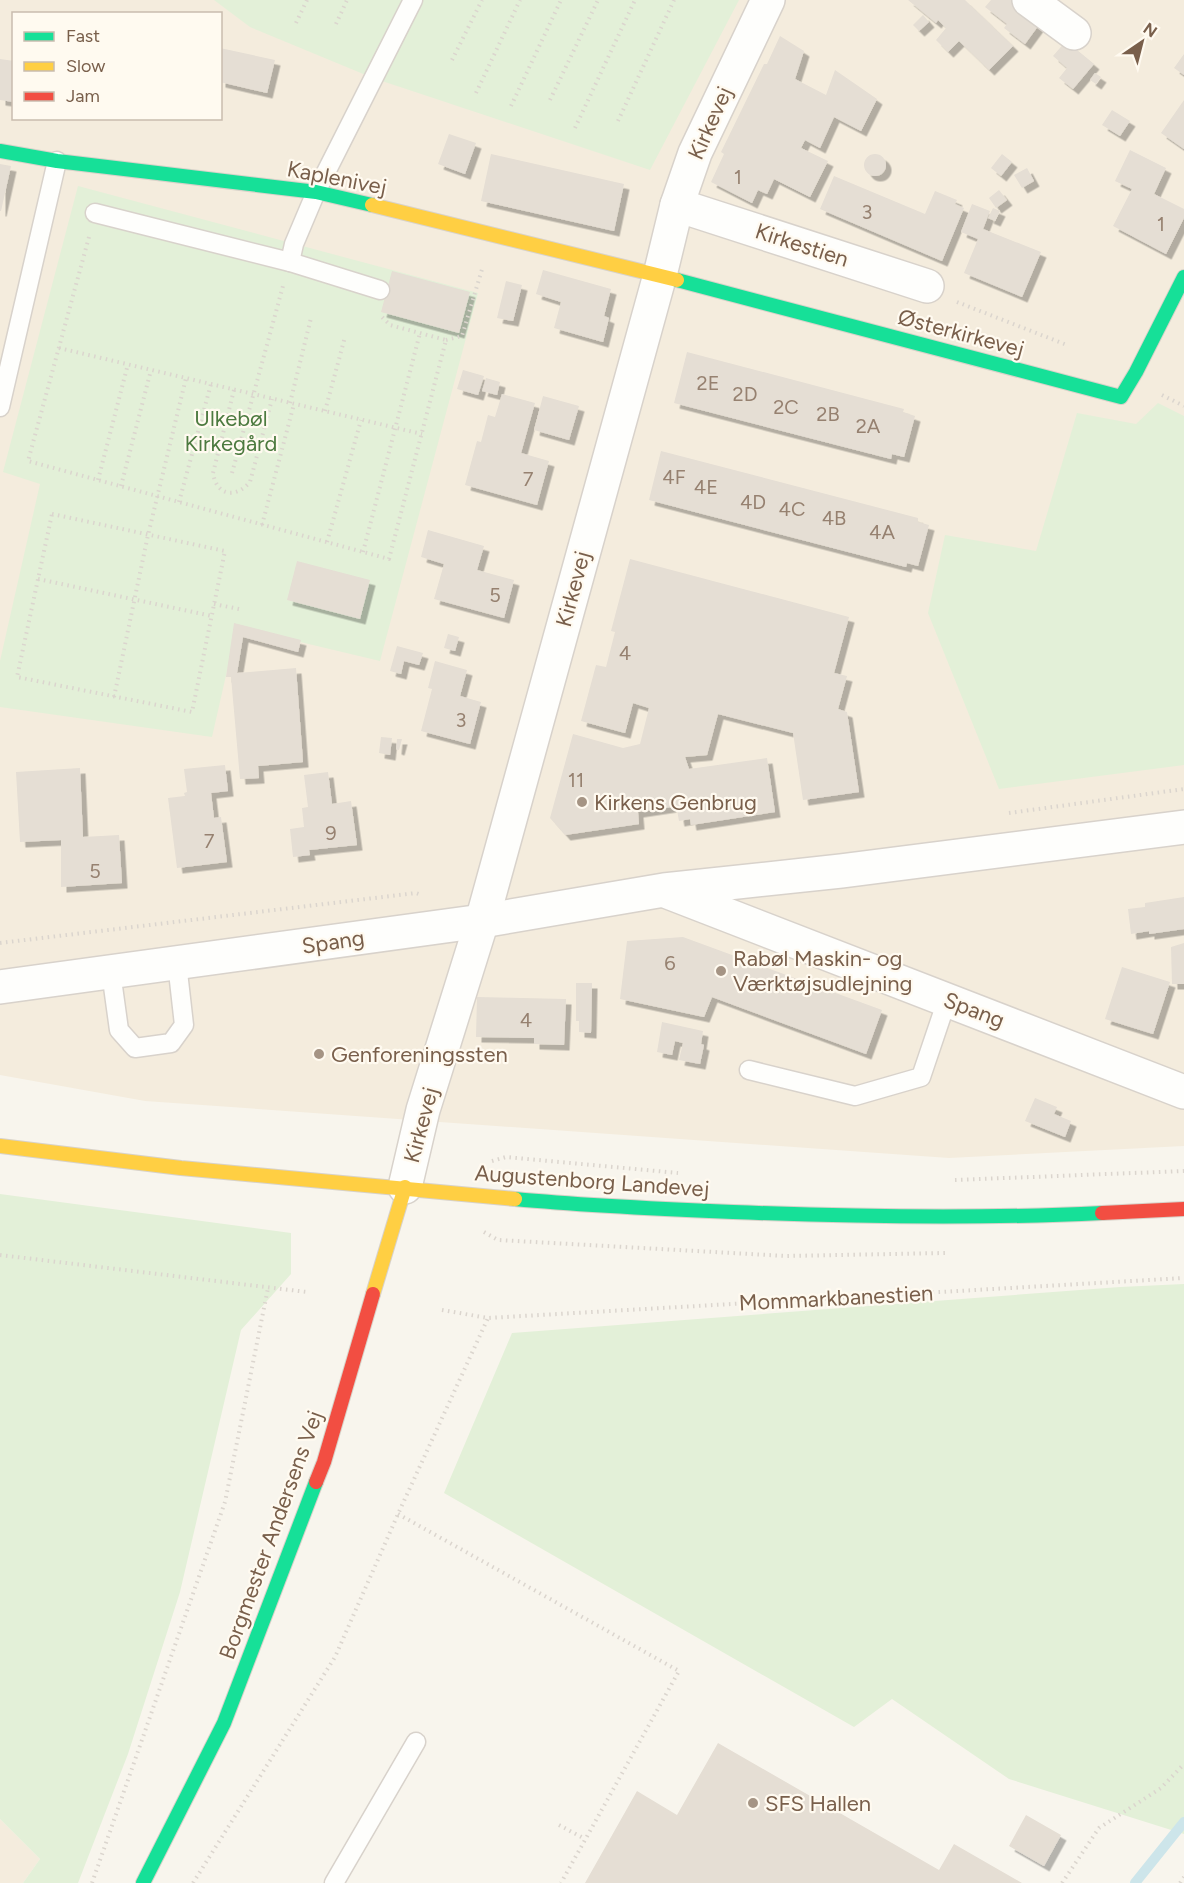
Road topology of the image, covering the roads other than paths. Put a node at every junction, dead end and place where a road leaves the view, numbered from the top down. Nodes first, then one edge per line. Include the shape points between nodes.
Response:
1 (412, 0) edge
2 (768, 0) edge
3 (1029, 0) edge
4 (1074, 33) dead end
5 (0, 151) edge
6 (57, 161) junction
7 (316, 192) junction
8 (677, 205) junction
9 (95, 213) road end
10 (290, 262) junction
11 (660, 275) junction
12 (1184, 277) edge
13 (927, 286) dead end
14 (380, 290) road end
15 (0, 407) edge
16 (1184, 827) edge
17 (664, 890) junction
18 (482, 921) junction
19 (177, 963) junction
20 (111, 972) junction
21 (0, 987) edge
22 (947, 1000) junction
23 (749, 1070) dead end
24 (1184, 1092) edge
25 (0, 1146) edge
26 (405, 1187) junction
27 (1184, 1209) edge
28 (416, 1742) dead end
29 (142, 1883) edge
30 (334, 1883) edge

1 - 7 lane
2 - 8 street, Kirkevej via 695,153
3 - 4 street
5 - 6 street, Kaplenivej
6 - 7 street, Kaplenivej
6 - 15 lane
7 - 10 lane
7 - 11 street, Kaplenivej
8 - 11 street, Kirkevej
8 - 13 street, Kirkestien
9 - 10 lane
10 - 14 lane
11 - 12 street, Østerkirkevej via 1121,397
11 - 18 street, Kirkevej
16 - 17 street, Spang
17 - 18 street, Spang
17 - 22 street, Spang
18 - 19 street, Spang
18 - 26 street, Kirkevej via 423,1110
19 - 20 street, Spang
19 - 20 lane via 184,1025 171,1043 135,1048 119,1029
20 - 21 street, Spang
22 - 23 lane via 921,1077 855,1096
22 - 24 street, Spang
25 - 26 street, Augustenborg Landevej via 181,1168
26 - 27 street, Augustenborg Landevej via 592,1206 810,1215 1013,1217
26 - 29 street, Borgmester Andersens Vej via 320,1473 224,1723
28 - 30 lane

